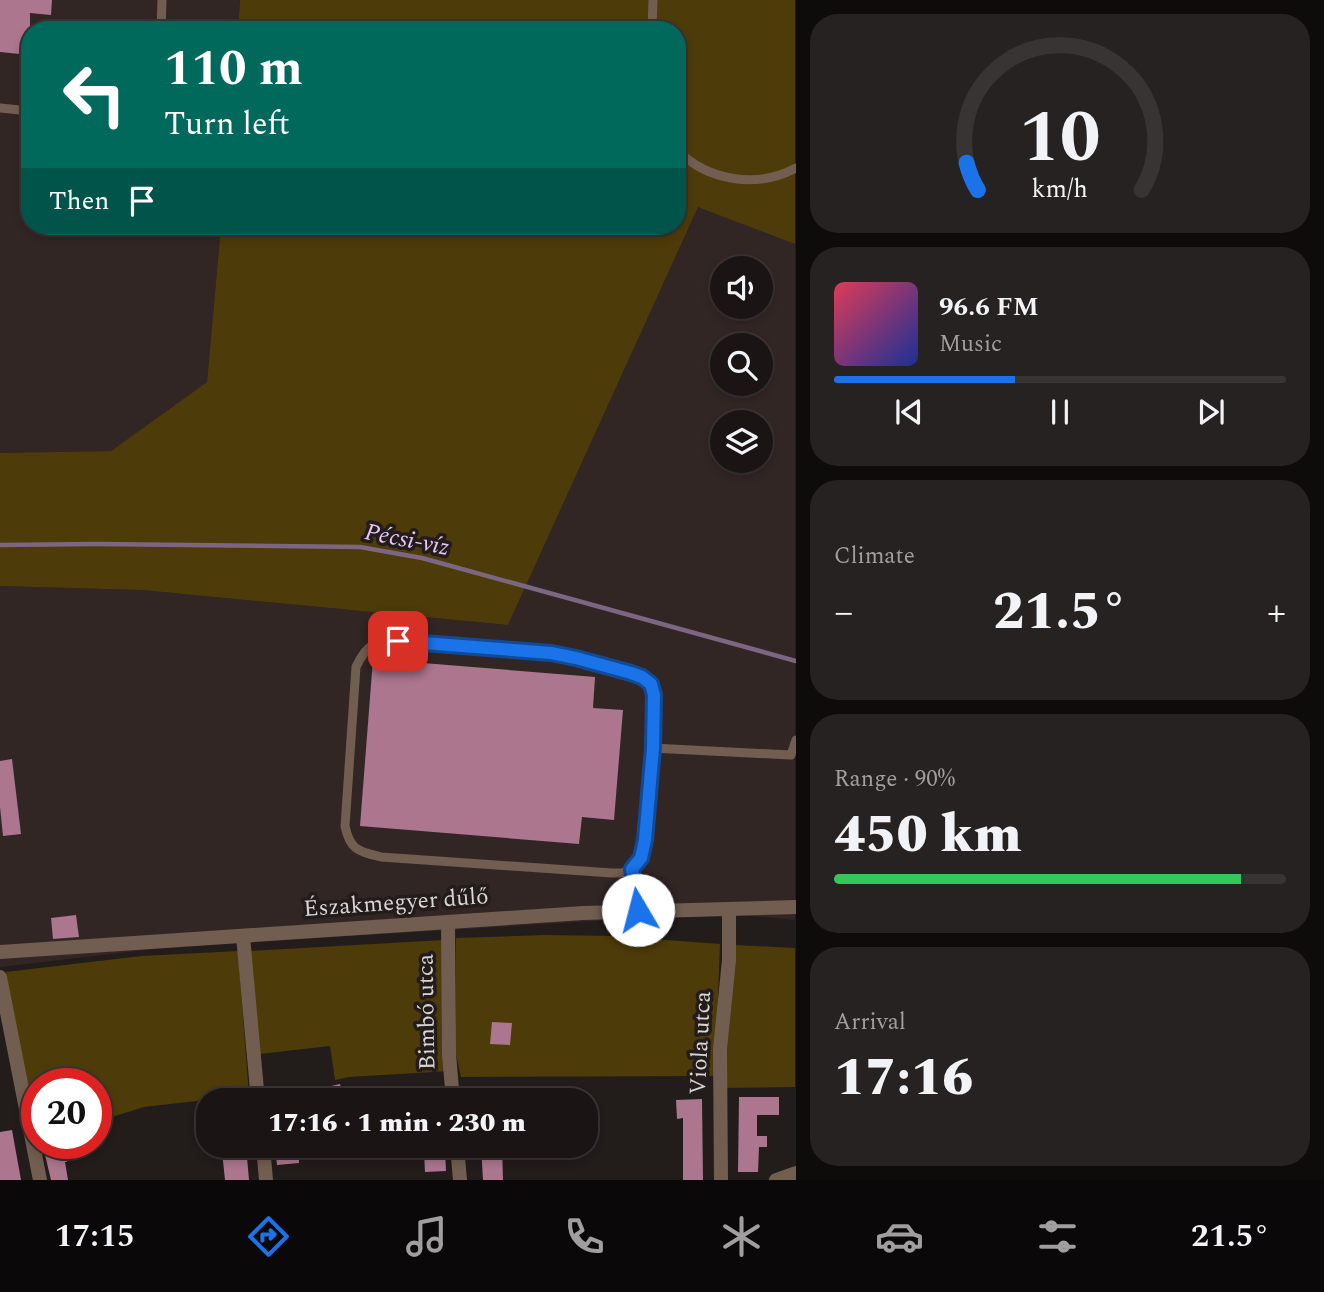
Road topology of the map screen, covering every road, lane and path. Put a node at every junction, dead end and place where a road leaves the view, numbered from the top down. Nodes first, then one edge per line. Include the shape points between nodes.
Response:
1 (162, 0) edge
2 (653, 0) edge
3 (161, 21) edge
4 (652, 21) edge
5 (0, 108) edge
6 (21, 110) edge
7 (686, 157) edge
8 (796, 168) edge
9 (796, 740) edge
10 (653, 748) junction
11 (632, 869) junction
12 (796, 907) edge
13 (729, 909) junction
14 (638, 910) junction
15 (448, 922) junction
16 (243, 936) junction
17 (0, 952) edge
18 (0, 977) edge
19 (257, 1088) edge
20 (452, 1088) edge
21 (264, 1158) edge
22 (458, 1158) edge
23 (796, 1172) edge
24 (40, 1180) edge
25 (266, 1180) edge
26 (460, 1180) edge
27 (721, 1180) edge
28 (776, 1180) edge

1 - 3 lane
2 - 4 lane
5 - 6 lane
7 - 8 lane via 707,171 746,180
9 - 10 lane via 790,755
10 - 11 lane via 645,840 641,858
10 - 11 lane via 651,684 631,673 551,653 398,641 377,642 364,652 356,667 345,826 349,841 362,852 612,873
11 - 14 lane
12 - 13 street, Északmegyer dűlő
13 - 14 street, Északmegyer dűlő
13 - 27 street, Viola utca via 720,1049
14 - 15 street, Északmegyer dűlő
15 - 16 street, Északmegyer dűlő
15 - 20 street, Bimbó utca
16 - 17 street, Északmegyer dűlő
16 - 19 street
18 - 24 street
21 - 25 street
22 - 26 street
23 - 28 street

